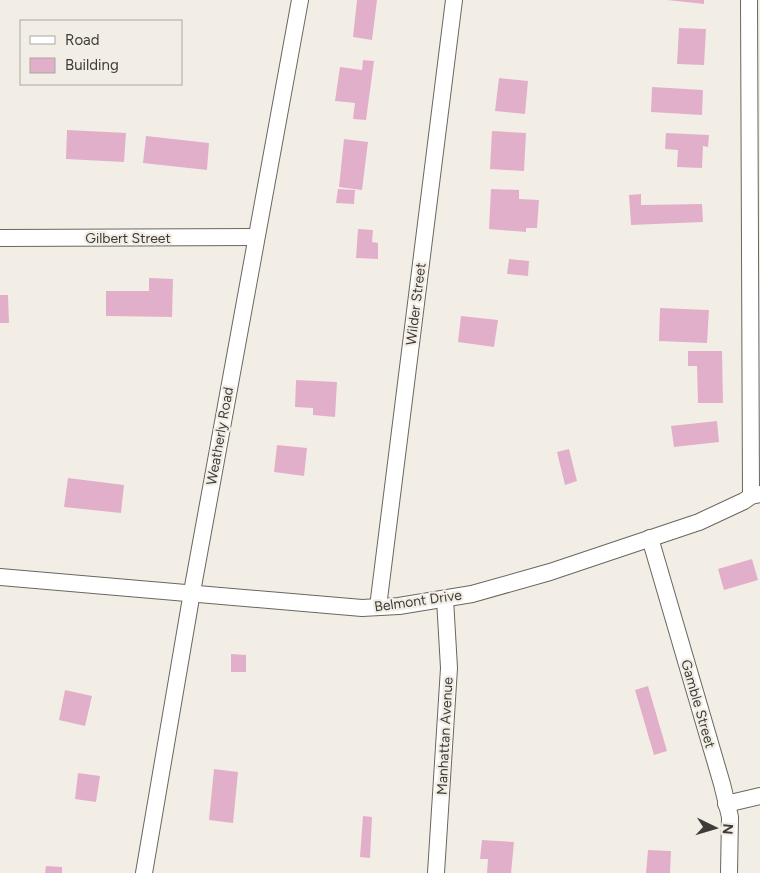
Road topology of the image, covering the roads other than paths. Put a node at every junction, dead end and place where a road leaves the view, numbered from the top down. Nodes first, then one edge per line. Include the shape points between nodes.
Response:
1 (300, 0) edge
2 (454, 0) edge
3 (749, 0) edge
4 (256, 237) junction
5 (0, 238) edge
6 (755, 495) edge
7 (650, 538) junction
8 (0, 578) edge
9 (192, 592) junction
10 (445, 599) junction
11 (378, 607) junction
12 (760, 796) edge
13 (726, 804) junction
14 (144, 873) edge
15 (436, 873) edge
16 (729, 873) edge

1 - 4 street, Weatherly Road
2 - 11 street, Wilder Street
3 - 6 street
4 - 5 street, Gilbert Street
4 - 9 street, Weatherly Road
6 - 7 street, Belmont Drive via 699,522
7 - 10 street, Belmont Drive via 550,572
7 - 13 street, Gamble Street
8 - 9 street, Belmont Drive
9 - 11 street, Belmont Drive
9 - 14 street, Weatherly Road
10 - 11 street, Belmont Drive
10 - 15 street, Manhattan Avenue via 449,668
12 - 13 street
13 - 16 street, Gamble Street via 731,836

